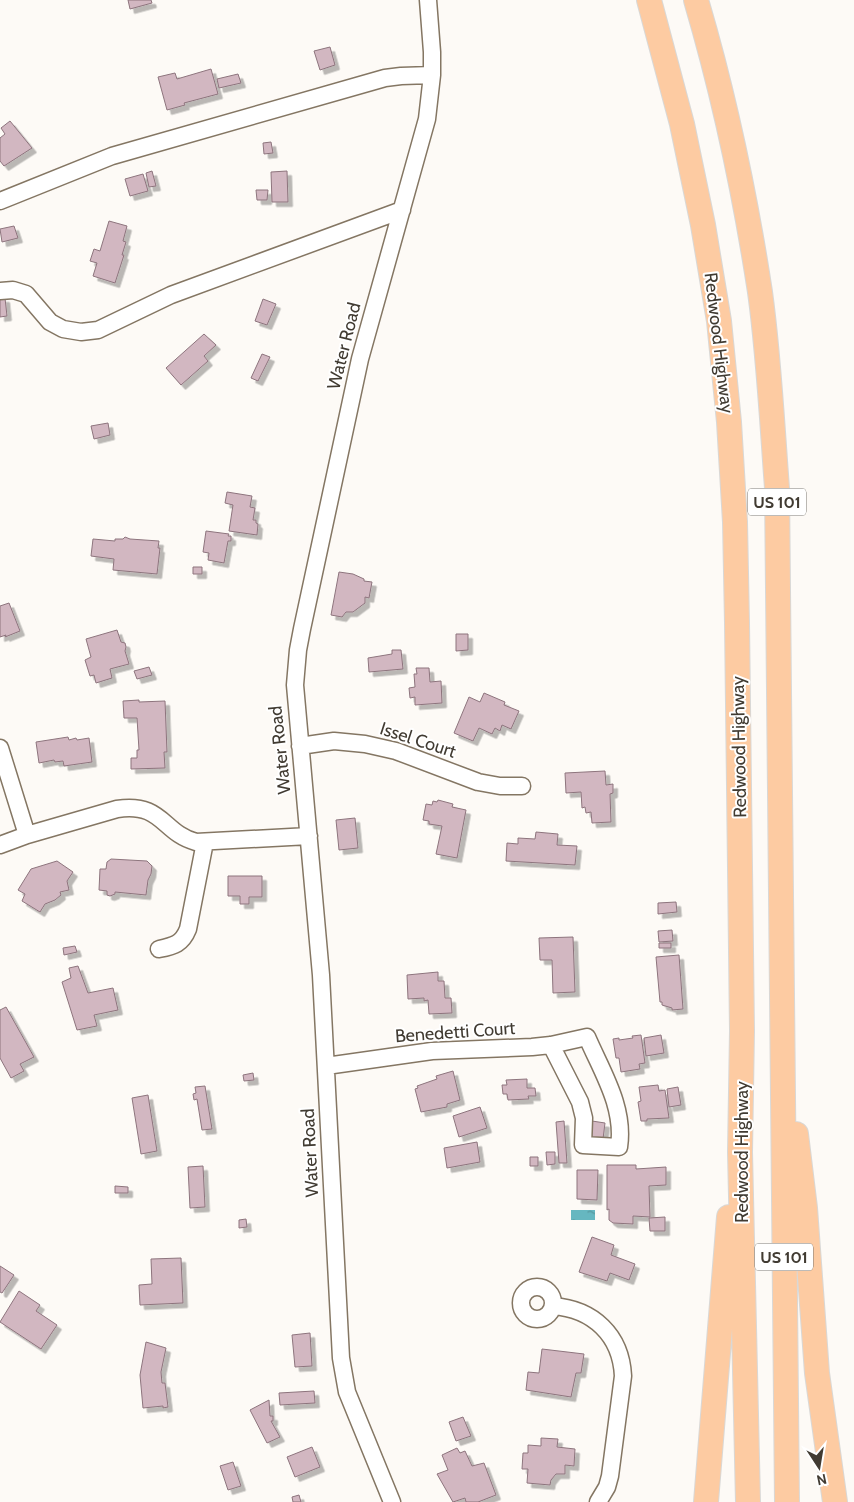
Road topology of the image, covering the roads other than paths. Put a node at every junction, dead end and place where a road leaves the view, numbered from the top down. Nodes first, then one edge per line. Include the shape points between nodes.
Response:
1 (428, 0) edge
2 (650, 0) edge
3 (696, 0) edge
4 (432, 76) junction
5 (0, 201) edge
6 (402, 210) junction
7 (0, 291) edge
8 (300, 746) junction
9 (0, 748) edge
10 (522, 786) dead end
11 (27, 835) junction
12 (309, 836) junction
13 (205, 842) junction
14 (0, 845) edge
15 (159, 949) dead end
16 (782, 1013) junction
17 (551, 1044) junction
18 (326, 1066) junction
19 (740, 1152) junction
20 (553, 1306) dead end
21 (392, 1502) edge
22 (598, 1502) edge
23 (706, 1502) edge
24 (748, 1502) edge
25 (787, 1502) edge
26 (835, 1502) edge

1 - 4 street, Water Road
2 - 19 highway, Redwood Highway / US 101 via 682,124 703,225 729,422 738,672 742,1031
3 - 16 highway, US 101 via 722,97 742,194 760,293 770,389 777,498
4 - 5 street via 386,78 112,156
4 - 6 street, Water Road via 427,120
6 - 7 street via 171,295 98,330 63,329 50,322 26,294
6 - 8 street, Water Road via 360,359 298,650 295,702
8 - 10 street, Issel Court via 334,741 365,744 396,751 478,782
8 - 12 street, Water Road
9 - 11 street
11 - 13 street via 128,807 154,813 189,840
11 - 14 street
12 - 13 street
12 - 18 street, Water Road
13 - 15 street via 184,939 177,945
16 - 25 highway, US 101
16 - 26 highway via 805,1208 818,1373
17 - 17 street, Benedetti Court via 587,1037 614,1098 620,1119 619,1147 583,1145 584,1118 580,1102
17 - 18 street, Benedetti Court via 432,1051
18 - 21 street, Water Road via 344,1375 354,1410
19 - 23 highway via 727,1226
19 - 24 highway, Redwood Highway / US 101
20 - 22 street via 591,1317 610,1336 620,1355 623,1376 611,1468 607,1487

